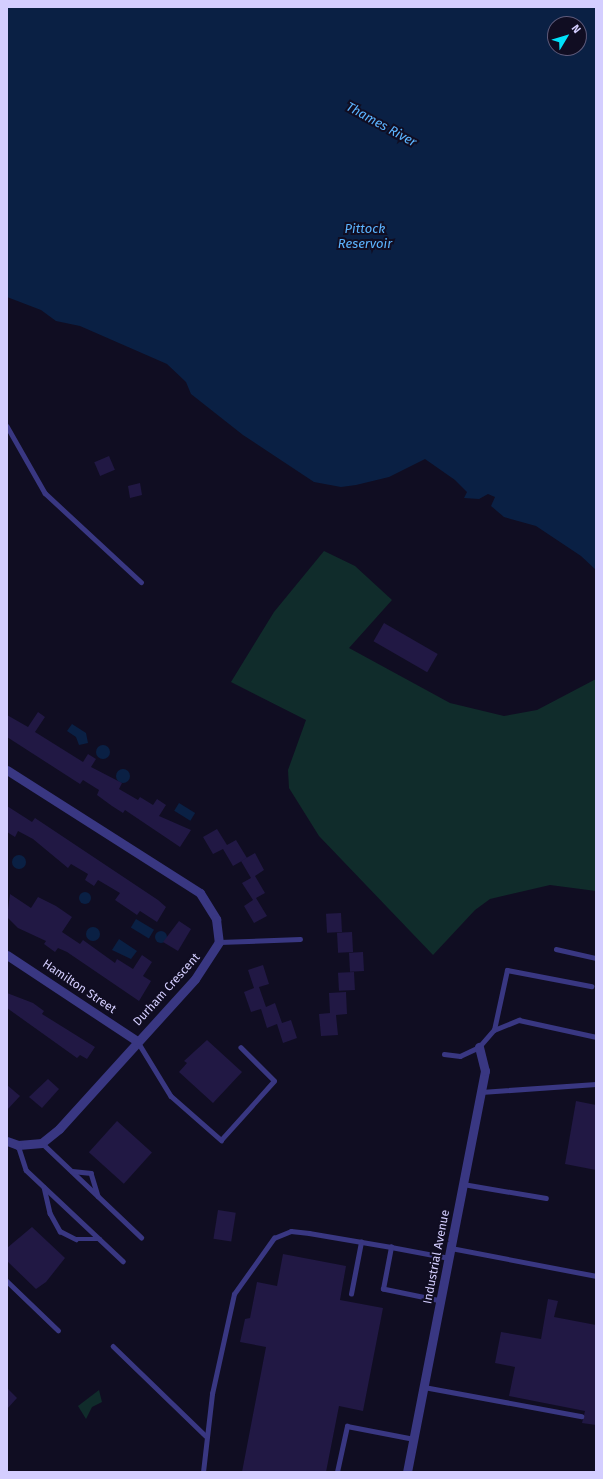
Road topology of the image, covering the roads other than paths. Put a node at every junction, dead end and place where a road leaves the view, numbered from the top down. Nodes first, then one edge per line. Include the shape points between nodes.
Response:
1 (7, 426) edge
2 (141, 582) dead end
3 (7, 770) edge
4 (300, 939) dead end
5 (218, 942) junction
6 (556, 949) dead end
7 (7, 955) edge
8 (596, 958) edge
9 (591, 986) dead end
10 (494, 1030) junction
11 (596, 1037) edge
12 (137, 1041) junction
13 (479, 1047) junction
14 (241, 1048) dead end
15 (444, 1054) dead end
16 (596, 1084) edge
17 (481, 1092) junction
18 (7, 1140) edge
19 (42, 1143) junction
20 (18, 1145) junction
21 (72, 1172) junction
22 (463, 1184) junction
23 (44, 1187) junction
24 (98, 1196) junction
25 (546, 1198) dead end
26 (141, 1237) dead end
27 (100, 1239) junction
28 (361, 1242) junction
29 (391, 1247) junction
30 (451, 1248) junction
31 (449, 1258) junction
32 (123, 1261) dead end
33 (596, 1276) edge
34 (7, 1281) edge
35 (351, 1294) dead end
36 (440, 1301) junction
37 (58, 1330) dead end
38 (113, 1346) dead end
39 (424, 1387) junction
40 (581, 1416) dead end
41 (206, 1436) junction
42 (414, 1439) junction
43 (203, 1472) edge
44 (337, 1472) edge
45 (408, 1472) edge

1 - 2 lane via 50,498
3 - 5 street via 200,893 216,919
4 - 5 lane
5 - 12 street, Durham Crescent via 195,979
6 - 8 lane
7 - 12 street, Hamilton Street
9 - 10 lane via 507,970
10 - 11 lane via 518,1020
10 - 13 lane
12 - 14 lane via 171,1096 221,1140 274,1081
12 - 19 street, Durham Crescent via 59,1129
13 - 15 lane via 460,1056
13 - 17 street, Industrial Avenue via 485,1071
16 - 17 lane
17 - 22 street, Industrial Avenue
18 - 20 street
19 - 20 street
19 - 21 lane
20 - 23 lane via 26,1170
21 - 24 lane
21 - 24 lane via 91,1173
22 - 25 lane
22 - 30 street, Industrial Avenue
23 - 27 lane
23 - 27 lane via 50,1213 60,1231 76,1239
24 - 26 lane
27 - 32 lane
28 - 29 lane
28 - 35 lane
28 - 41 lane via 291,1231 274,1238 234,1294 224,1329
29 - 31 lane
29 - 36 lane via 383,1289
30 - 31 street, Industrial Avenue
30 - 33 lane
31 - 36 street, Industrial Avenue
34 - 37 lane
36 - 39 street, Industrial Avenue
38 - 41 lane
39 - 40 lane
39 - 42 street, Industrial Avenue
41 - 43 lane
42 - 44 lane via 347,1426
42 - 45 street, Industrial Avenue

